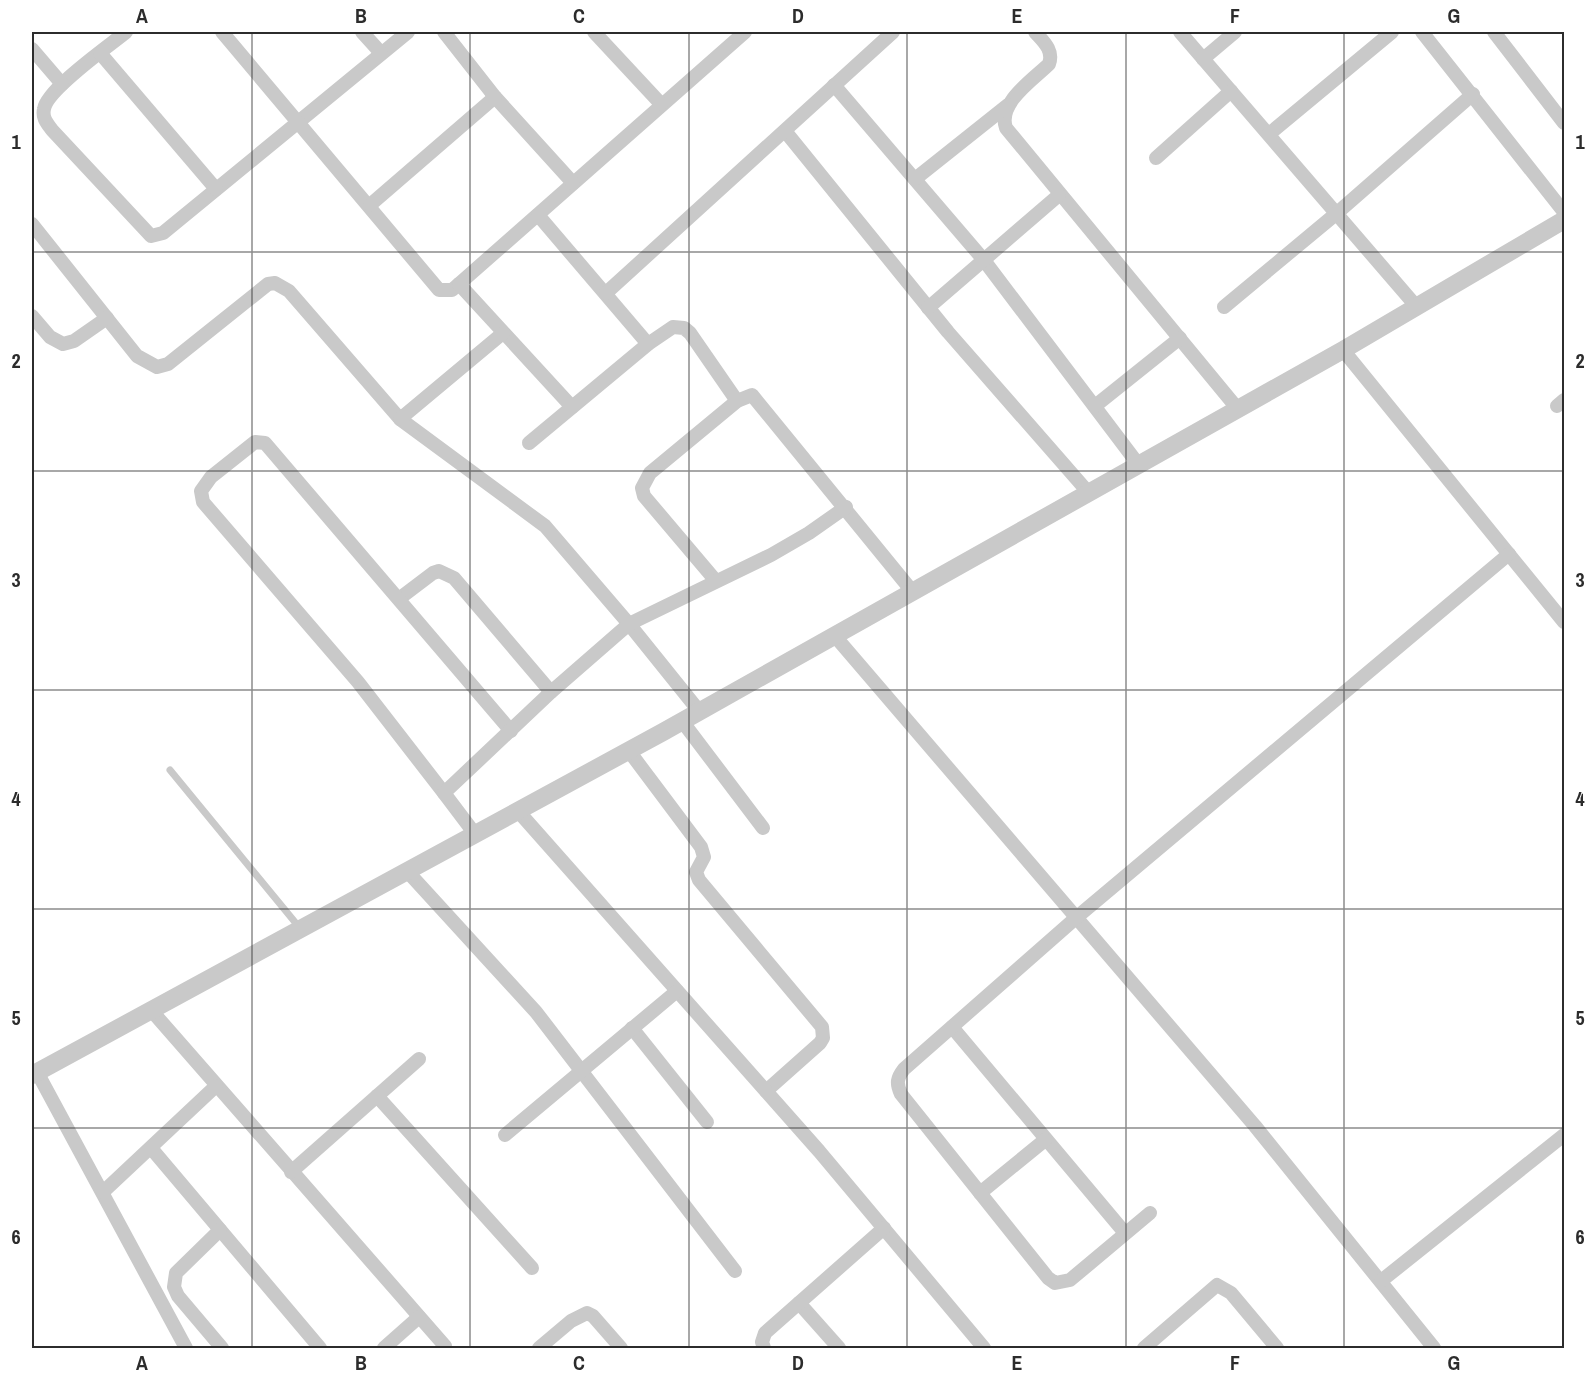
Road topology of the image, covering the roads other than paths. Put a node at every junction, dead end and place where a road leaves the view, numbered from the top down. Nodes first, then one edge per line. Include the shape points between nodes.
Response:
1 (126, 32) edge
2 (222, 32) edge
3 (362, 32) edge
4 (408, 32) edge
5 (444, 32) edge
6 (594, 32) edge
7 (743, 32) edge
8 (893, 32) edge
9 (1035, 32) edge
10 (1180, 32) edge
11 (1235, 32) edge
12 (1392, 32) edge
13 (1422, 32) edge
14 (1494, 32) edge
15 (32, 49) edge
16 (100, 53) junction
17 (381, 53) junction
18 (1203, 59) junction
19 (62, 84) junction
20 (834, 85) junction
21 (1231, 91) junction
22 (1473, 94) junction
23 (495, 97) junction
24 (661, 105) junction
25 (1008, 105) junction
26 (299, 122) junction
27 (1564, 123) edge
28 (785, 131) junction
29 (1269, 134) junction
30 (1156, 158) dead end
31 (915, 179) junction
32 (573, 183) junction
33 (216, 189) junction
34 (1059, 195) junction
35 (370, 205) junction
36 (1564, 212) edge
37 (1337, 213) junction
38 (538, 215) junction
39 (1564, 220) edge
40 (32, 224) edge
41 (983, 259) junction
42 (459, 284) junction
43 (606, 293) junction
44 (1416, 306) junction
45 (1224, 307) dead end
46 (928, 308) junction
47 (32, 316) edge
48 (107, 318) junction
49 (503, 333) junction
50 (1180, 338) junction
51 (648, 344) junction
52 (1343, 350) junction
53 (737, 400) junction
54 (1095, 406) junction
55 (572, 407) junction
56 (1237, 408) junction
57 (400, 419) junction
58 (529, 443) dead end
59 (1138, 464) junction
60 (1089, 492) junction
61 (846, 507) junction
62 (1509, 554) junction
63 (716, 581) junction
64 (912, 591) junction
65 (400, 598) junction
66 (1564, 622) edge
67 (629, 624) junction
68 (834, 635) junction
69 (551, 692) junction
70 (699, 711) junction
71 (682, 721) junction
72 (511, 731) junction
73 (629, 751) junction
74 (170, 770) dead end
75 (444, 793) junction
76 (518, 811) junction
77 (763, 828) dead end
78 (475, 834) junction
79 (407, 871) junction
80 (1077, 917) junction
81 (301, 929) junction
82 (677, 991) junction
83 (151, 1010) junction
84 (952, 1027) junction
85 (632, 1028) junction
86 (418, 1059) dead end
87 (582, 1069) junction
88 (34, 1074) edge
89 (216, 1086) junction
90 (766, 1091) junction
91 (377, 1096) junction
92 (707, 1122) dead end
93 (505, 1135) dead end
94 (1564, 1135) edge
95 (1045, 1140) junction
96 (151, 1148) junction
97 (291, 1172) junction
98 (103, 1192) junction
99 (980, 1193) junction
100 (1150, 1213) dead end
101 (884, 1228) junction
102 (220, 1230) junction
103 (1125, 1233) junction
104 (532, 1268) dead end
105 (735, 1271) dead end
106 (1382, 1281) junction
107 (800, 1303) junction
108 (418, 1317) junction
109 (445, 1346) dead end
110 (186, 1348) edge
111 (222, 1348) edge
112 (320, 1348) edge
113 (384, 1348) edge
114 (539, 1348) edge
115 (621, 1348) edge
116 (764, 1348) edge
117 (839, 1348) edge
118 (982, 1348) edge
119 (1144, 1348) edge
120 (1277, 1348) edge
121 (1434, 1348) edge

1 - 16 street
2 - 26 street
3 - 17 street
4 - 17 street
5 - 23 street
6 - 24 street
7 - 24 street
8 - 20 street
9 - 25 street via 1049,49 1049,64
10 - 18 street
11 - 18 street
12 - 29 street
13 - 22 street
14 - 27 street
15 - 19 street
16 - 19 street
16 - 33 street
17 - 26 street
18 - 21 street
19 - 33 street via 46,102 44,119 144,232 158,236
20 - 28 street
20 - 31 street
21 - 29 street
21 - 30 street
22 - 36 street
22 - 37 street
23 - 32 street
23 - 35 street
24 - 32 street
25 - 31 street
25 - 34 street via 1006,128
26 - 33 street
26 - 35 street
28 - 43 street
28 - 46 street
29 - 37 street
31 - 41 street
32 - 38 street
34 - 41 street
34 - 50 street
35 - 42 street via 439,290 452,290
37 - 44 street
37 - 45 street
38 - 42 street
38 - 43 street
39 - 44 street
40 - 48 street
41 - 46 street
41 - 54 street
42 - 49 street
43 - 51 street
44 - 52 street
46 - 60 street
47 - 48 street via 50,337 63,344 74,341
48 - 57 street via 137,356 157,368 168,364 260,289 275,283 289,291
49 - 55 street
49 - 57 street
50 - 54 street
50 - 56 street
51 - 53 street via 673,327 684,328
51 - 55 street
52 - 56 street
52 - 62 street
53 - 61 street via 746,395 756,396
53 - 63 street via 650,473 642,488 644,496
54 - 59 street
55 - 58 street
56 - 59 street
57 - 67 street via 545,526
59 - 60 street
60 - 64 street
61 - 63 street via 789,545
61 - 64 street
62 - 66 street
62 - 80 street
63 - 67 street
64 - 68 street
65 - 69 street via 433,573 439,571 454,578
65 - 72 street
65 - 75 street via 265,443 255,442 203,486 203,502 358,682
67 - 69 street
67 - 70 street
68 - 70 street
68 - 80 street
69 - 72 street
70 - 71 street
71 - 73 street
71 - 77 street
72 - 75 street
73 - 76 street
73 - 90 street via 701,847 704,857 696,872 699,880 822,1027 820,1043
74 - 81 lane
75 - 78 street
76 - 78 street
76 - 82 street
78 - 79 street
79 - 81 street
79 - 87 street via 536,1011
80 - 84 street
80 - 106 street
81 - 83 street
82 - 85 street
82 - 90 street
83 - 88 street
83 - 89 street
84 - 95 street
84 - 99 street via 904,1069 897,1085
85 - 87 street
85 - 92 street
86 - 91 street
87 - 93 street
87 - 105 street
88 - 98 street
89 - 96 street
89 - 97 street
90 - 101 street
91 - 97 street
91 - 104 street
94 - 106 street
95 - 99 street
95 - 103 street
96 - 98 street
96 - 102 street
97 - 108 street
98 - 110 street
99 - 103 street via 1054,1282 1070,1280
100 - 103 street
101 - 107 street
101 - 118 street
102 - 111 street via 173,1280 178,1296
102 - 112 street
106 - 121 street
107 - 116 street via 765,1333
107 - 117 street
108 - 109 street
108 - 113 street
114 - 115 street via 587,1313
119 - 120 street via 1217,1286 1231,1293

